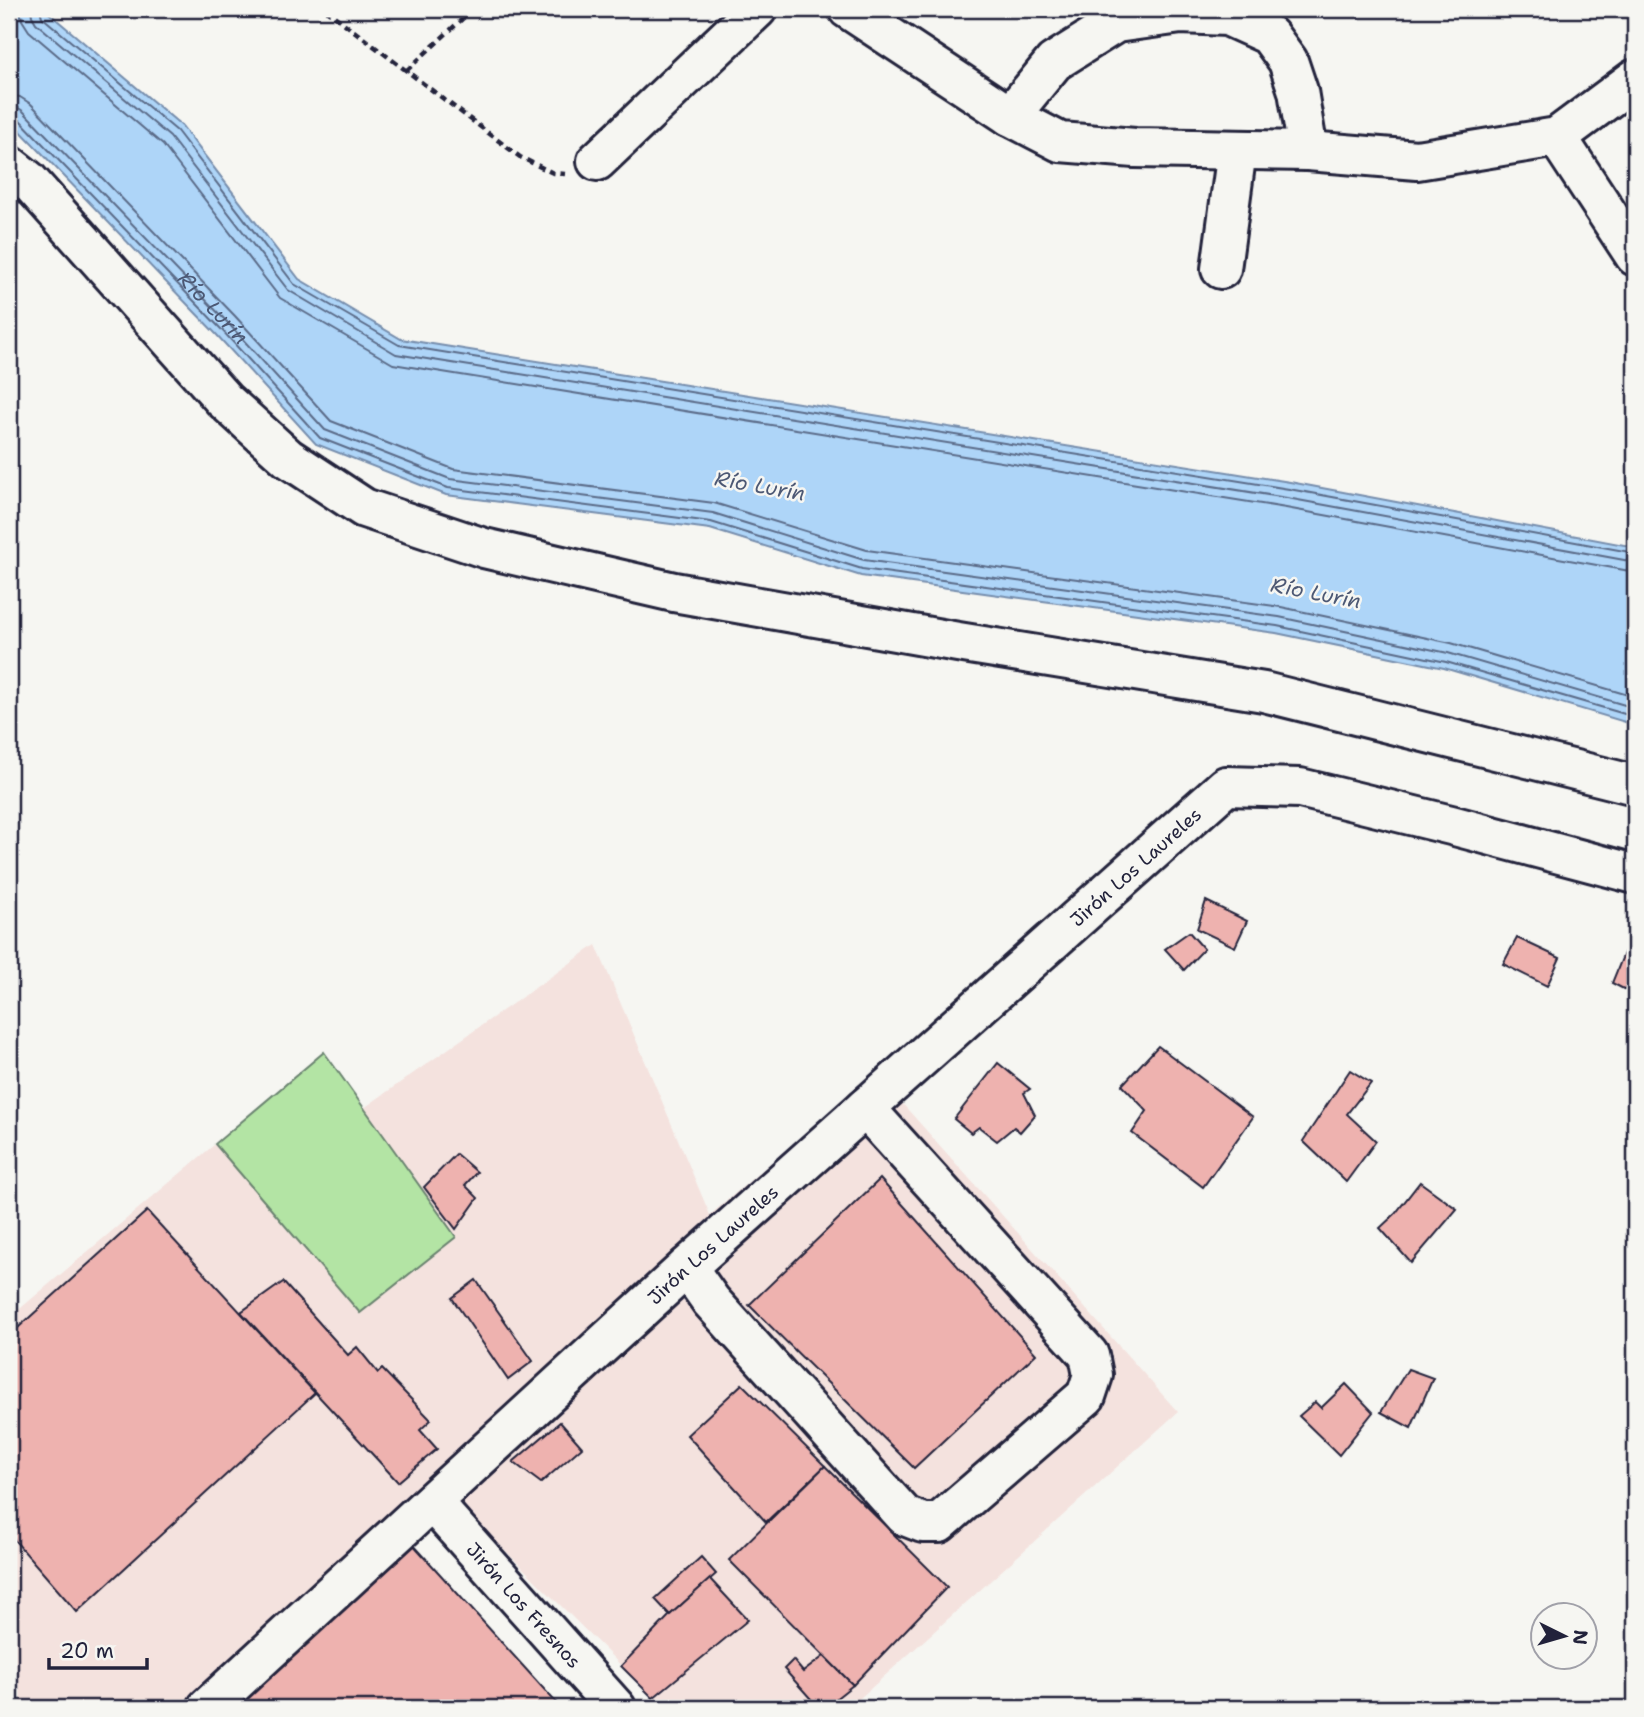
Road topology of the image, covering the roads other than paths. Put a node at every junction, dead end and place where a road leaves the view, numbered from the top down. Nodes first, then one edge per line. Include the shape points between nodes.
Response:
1 (757, 9) edge
2 (848, 9) edge
3 (1635, 79) edge
4 (1010, 116) junction
5 (1557, 137) junction
6 (1237, 150) junction
7 (1308, 151) junction
8 (597, 161) road end
9 (9, 164) edge
10 (1635, 256) edge
11 (1221, 270) dead end
12 (1635, 785) edge
13 (1635, 874) edge
14 (865, 1108) junction
15 (687, 1268) junction
16 (432, 1502) junction
17 (207, 1708) edge
18 (616, 1708) edge

1 - 8 street
2 - 4 street
3 - 5 street
4 - 6 street via 1060,142
4 - 7 street via 1054,62 1116,23 1181,14 1227,16 1269,35 1288,61
5 - 7 street via 1417,160
5 - 10 street
6 - 7 street
6 - 11 street
9 - 12 street via 224,400 288,458 364,508 484,548 674,592 1264,692
13 - 14 street, Jirón Los Laureles via 1300,788 1226,786
14 - 15 street, Jirón Los Laureles
14 - 15 street via 1089,1355 1093,1375 1086,1396 939,1523 923,1523 905,1516 711,1301
15 - 16 street, Jirón Los Laureles
16 - 17 street, Jirón Los Laureles
16 - 18 street, Jirón Los Fresnos

